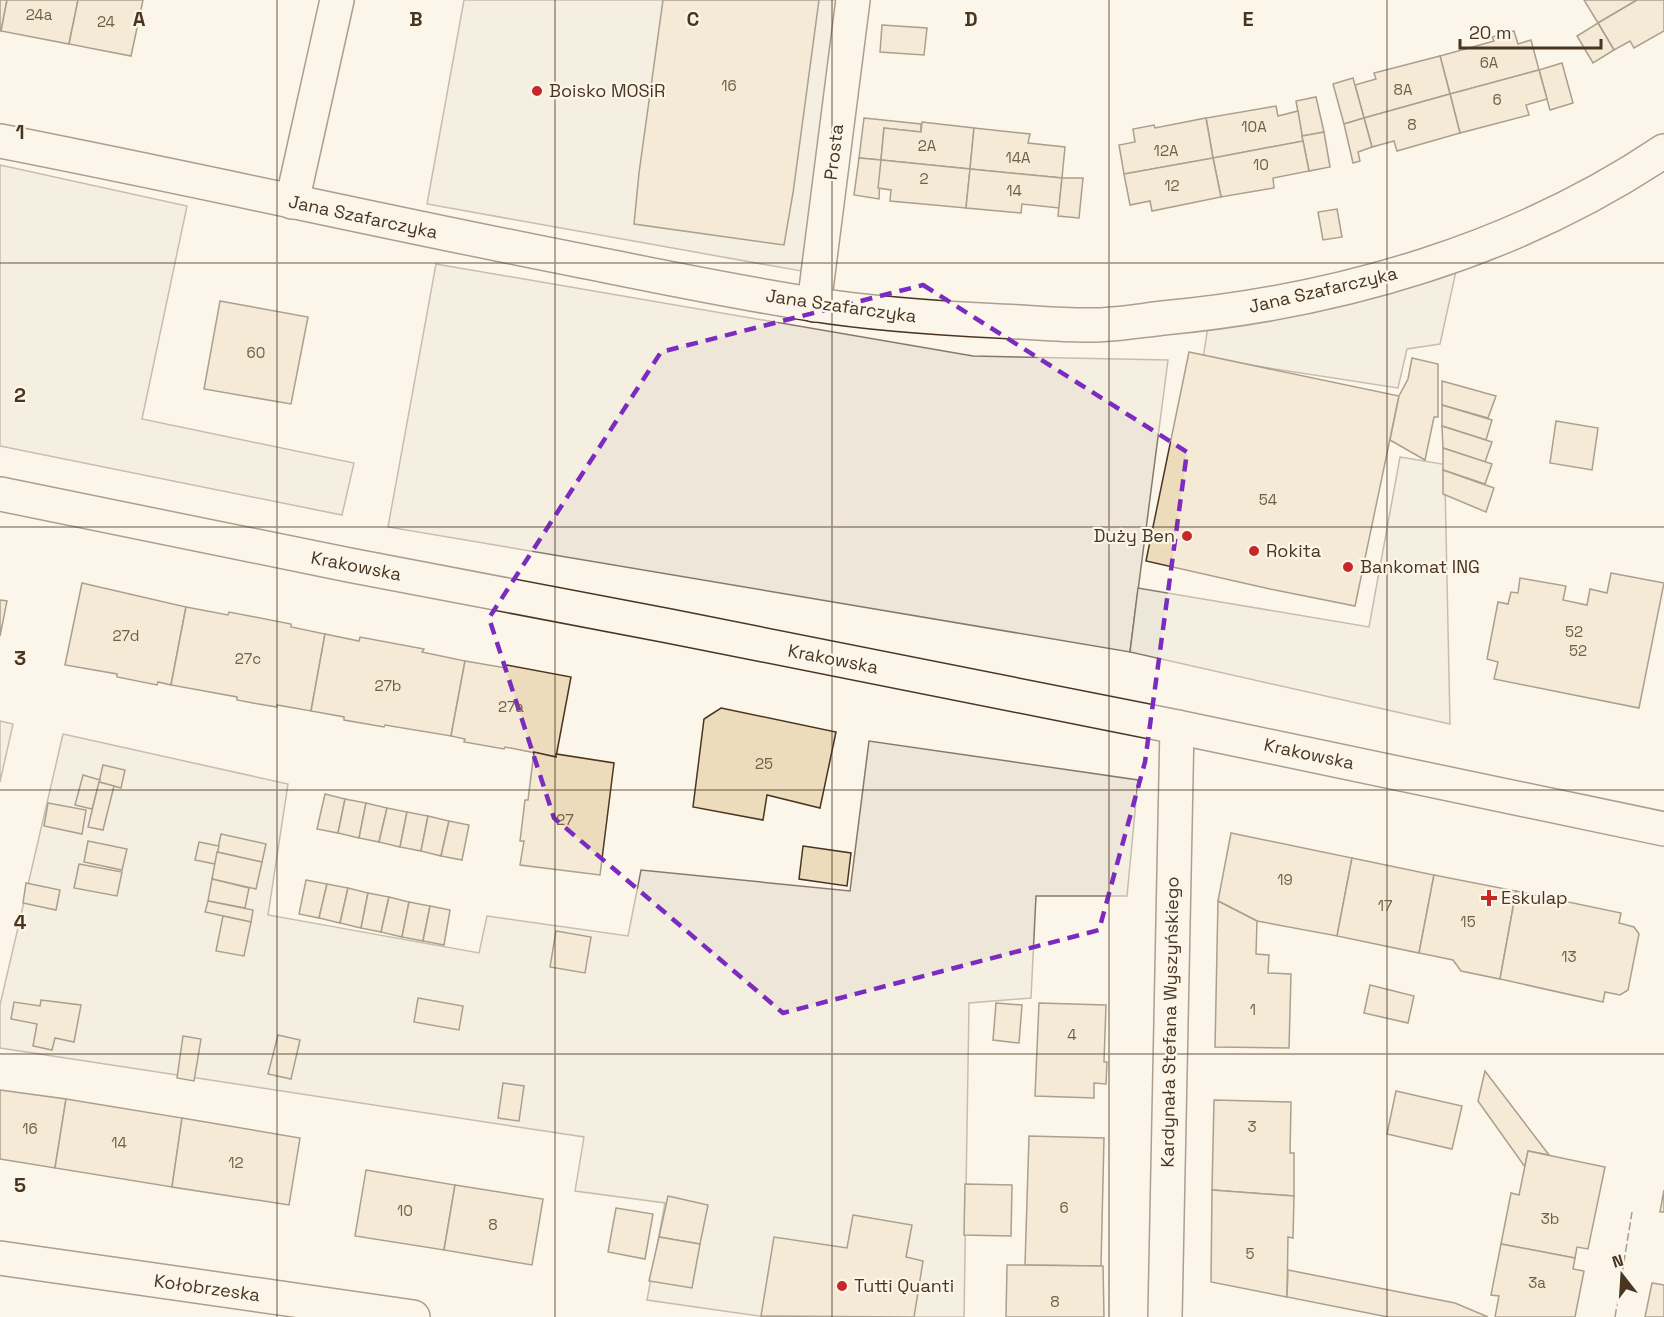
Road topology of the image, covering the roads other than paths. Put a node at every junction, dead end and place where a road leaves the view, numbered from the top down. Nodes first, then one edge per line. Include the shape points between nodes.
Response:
1 (337, 0) edge
2 (853, 0) edge
3 (0, 141) edge
4 (1664, 151) edge
5 (292, 202) junction
6 (814, 305) junction
7 (0, 494) edge
8 (1176, 727) junction
9 (1664, 828) edge
10 (0, 1258) edge
11 (413, 1317) edge
12 (1165, 1317) edge

1 - 5 street
2 - 6 street, Prosta
3 - 5 street, Jana Szafarczyka
4 - 6 street, Jana Szafarczyka via 1558,213 1460,253 1386,277 1299,298 1210,314 1089,326 926,317
5 - 6 street, Jana Szafarczyka
7 - 8 street, Krakowska
8 - 9 street, Krakowska
8 - 12 street, Kardynała Stefana Wyszyńskiego
10 - 11 street, Kołobrzeska

